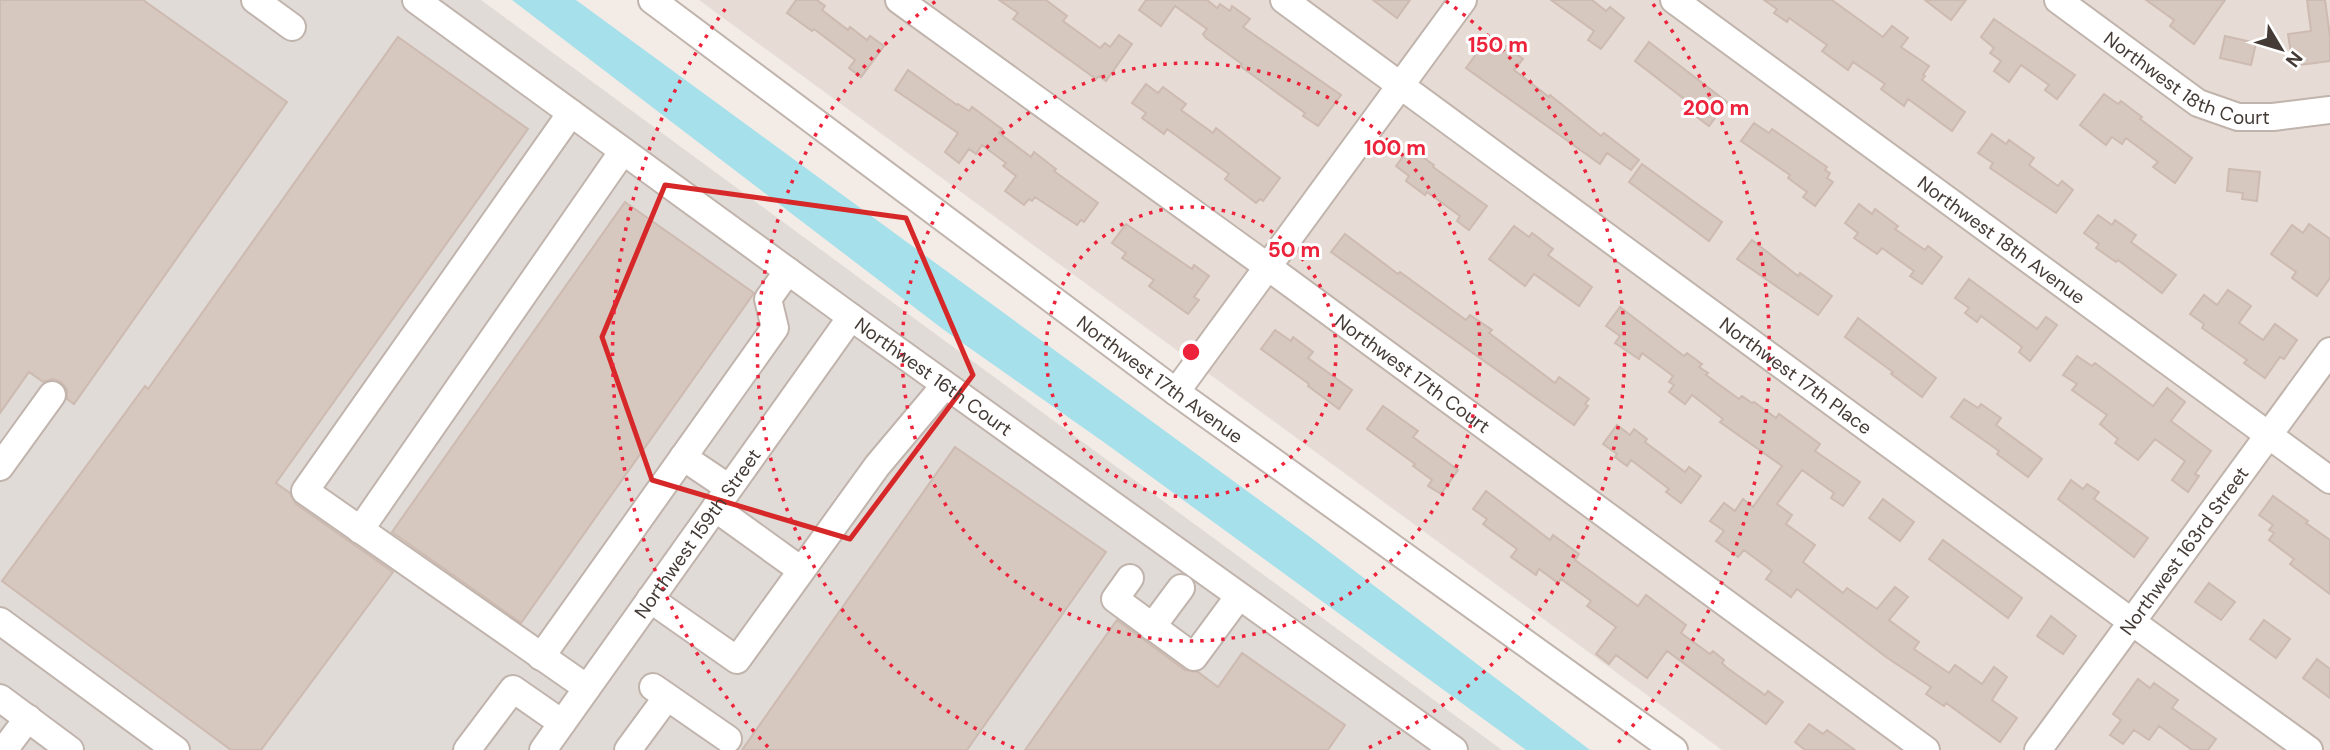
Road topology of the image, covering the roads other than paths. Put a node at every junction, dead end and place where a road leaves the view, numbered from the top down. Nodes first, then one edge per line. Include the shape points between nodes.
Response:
1 (416, 0) edge
2 (652, 0) edge
3 (899, 0) edge
4 (1284, 0) edge
5 (1463, 0) edge
6 (1674, 0) edge
7 (2058, 0) edge
8 (261, 2) edge
9 (292, 27) dead end
10 (1401, 85) junction
11 (2330, 110) edge
12 (571, 113) junction
13 (624, 151) junction
14 (1268, 267) junction
15 (788, 271) junction
16 (851, 317) junction
17 (2330, 351) edge
18 (945, 385) junction
19 (1176, 392) junction
20 (52, 396) dead end
21 (2267, 434) junction
22 (683, 457) junction
23 (0, 467) edge
24 (2330, 480) edge
25 (722, 498) junction
26 (360, 530) junction
27 (801, 570) junction
28 (1130, 578) dead end
29 (1181, 588) dead end
30 (1239, 596) junction
31 (650, 599) junction
32 (0, 621) edge
33 (2132, 622) junction
34 (1153, 627) junction
35 (541, 657) junction
36 (587, 688) junction
37 (0, 698) edge
38 (28, 718) junction
39 (562, 723) junction
40 (728, 739) dead end
41 (1447, 748) edge
42 (4, 750) edge
43 (70, 750) edge
44 (176, 750) edge
45 (467, 750) edge
46 (543, 750) edge
47 (628, 750) edge
48 (1674, 750) edge
49 (1926, 750) edge
50 (2038, 750) edge
51 (2309, 750) edge

1 - 12 street, Northwest 16th Court
2 - 19 street, Northwest 17th Avenue
3 - 14 street, Northwest 17th Court
4 - 10 street, Northwest 17th Place
5 - 10 street
6 - 21 street, Northwest 18th Avenue
7 - 11 street, Northwest 18th Court via 2198,103 2238,117
8 - 9 street
10 - 14 street
10 - 33 street, Northwest 17th Place
12 - 13 street, Northwest 16th Court
12 - 26 street via 305,491
13 - 15 street, Northwest 16th Court
13 - 26 street
14 - 19 street
14 - 49 street, Northwest 17th Court
15 - 16 street, Northwest 16th Court
15 - 22 street via 768,299 775,328
16 - 18 street, Northwest 16th Court
16 - 25 street, Northwest 159th Street
17 - 21 street, Northwest 163rd Street
18 - 27 street via 877,466
18 - 30 street, Northwest 16th Court
19 - 48 street, Northwest 17th Avenue
20 - 23 street
21 - 24 street, Northwest 18th Avenue
21 - 33 street, Northwest 163rd Street
22 - 25 street
22 - 35 street
25 - 27 street
25 - 31 street, Northwest 159th Street
26 - 35 street
27 - 31 street via 737,660
28 - 34 street via 1115,599
29 - 34 street
30 - 34 street via 1194,657
30 - 41 street, Northwest 16th Court
31 - 36 street, Northwest 159th Street
32 - 44 street
33 - 50 street, Northwest 163rd Street
33 - 51 street, Northwest 17th Place
35 - 36 street
36 - 39 street, Northwest 159th Street
37 - 38 street
38 - 42 street
38 - 43 street
39 - 45 street via 513,689
39 - 46 street, Northwest 159th Street
40 - 47 street via 660,692

